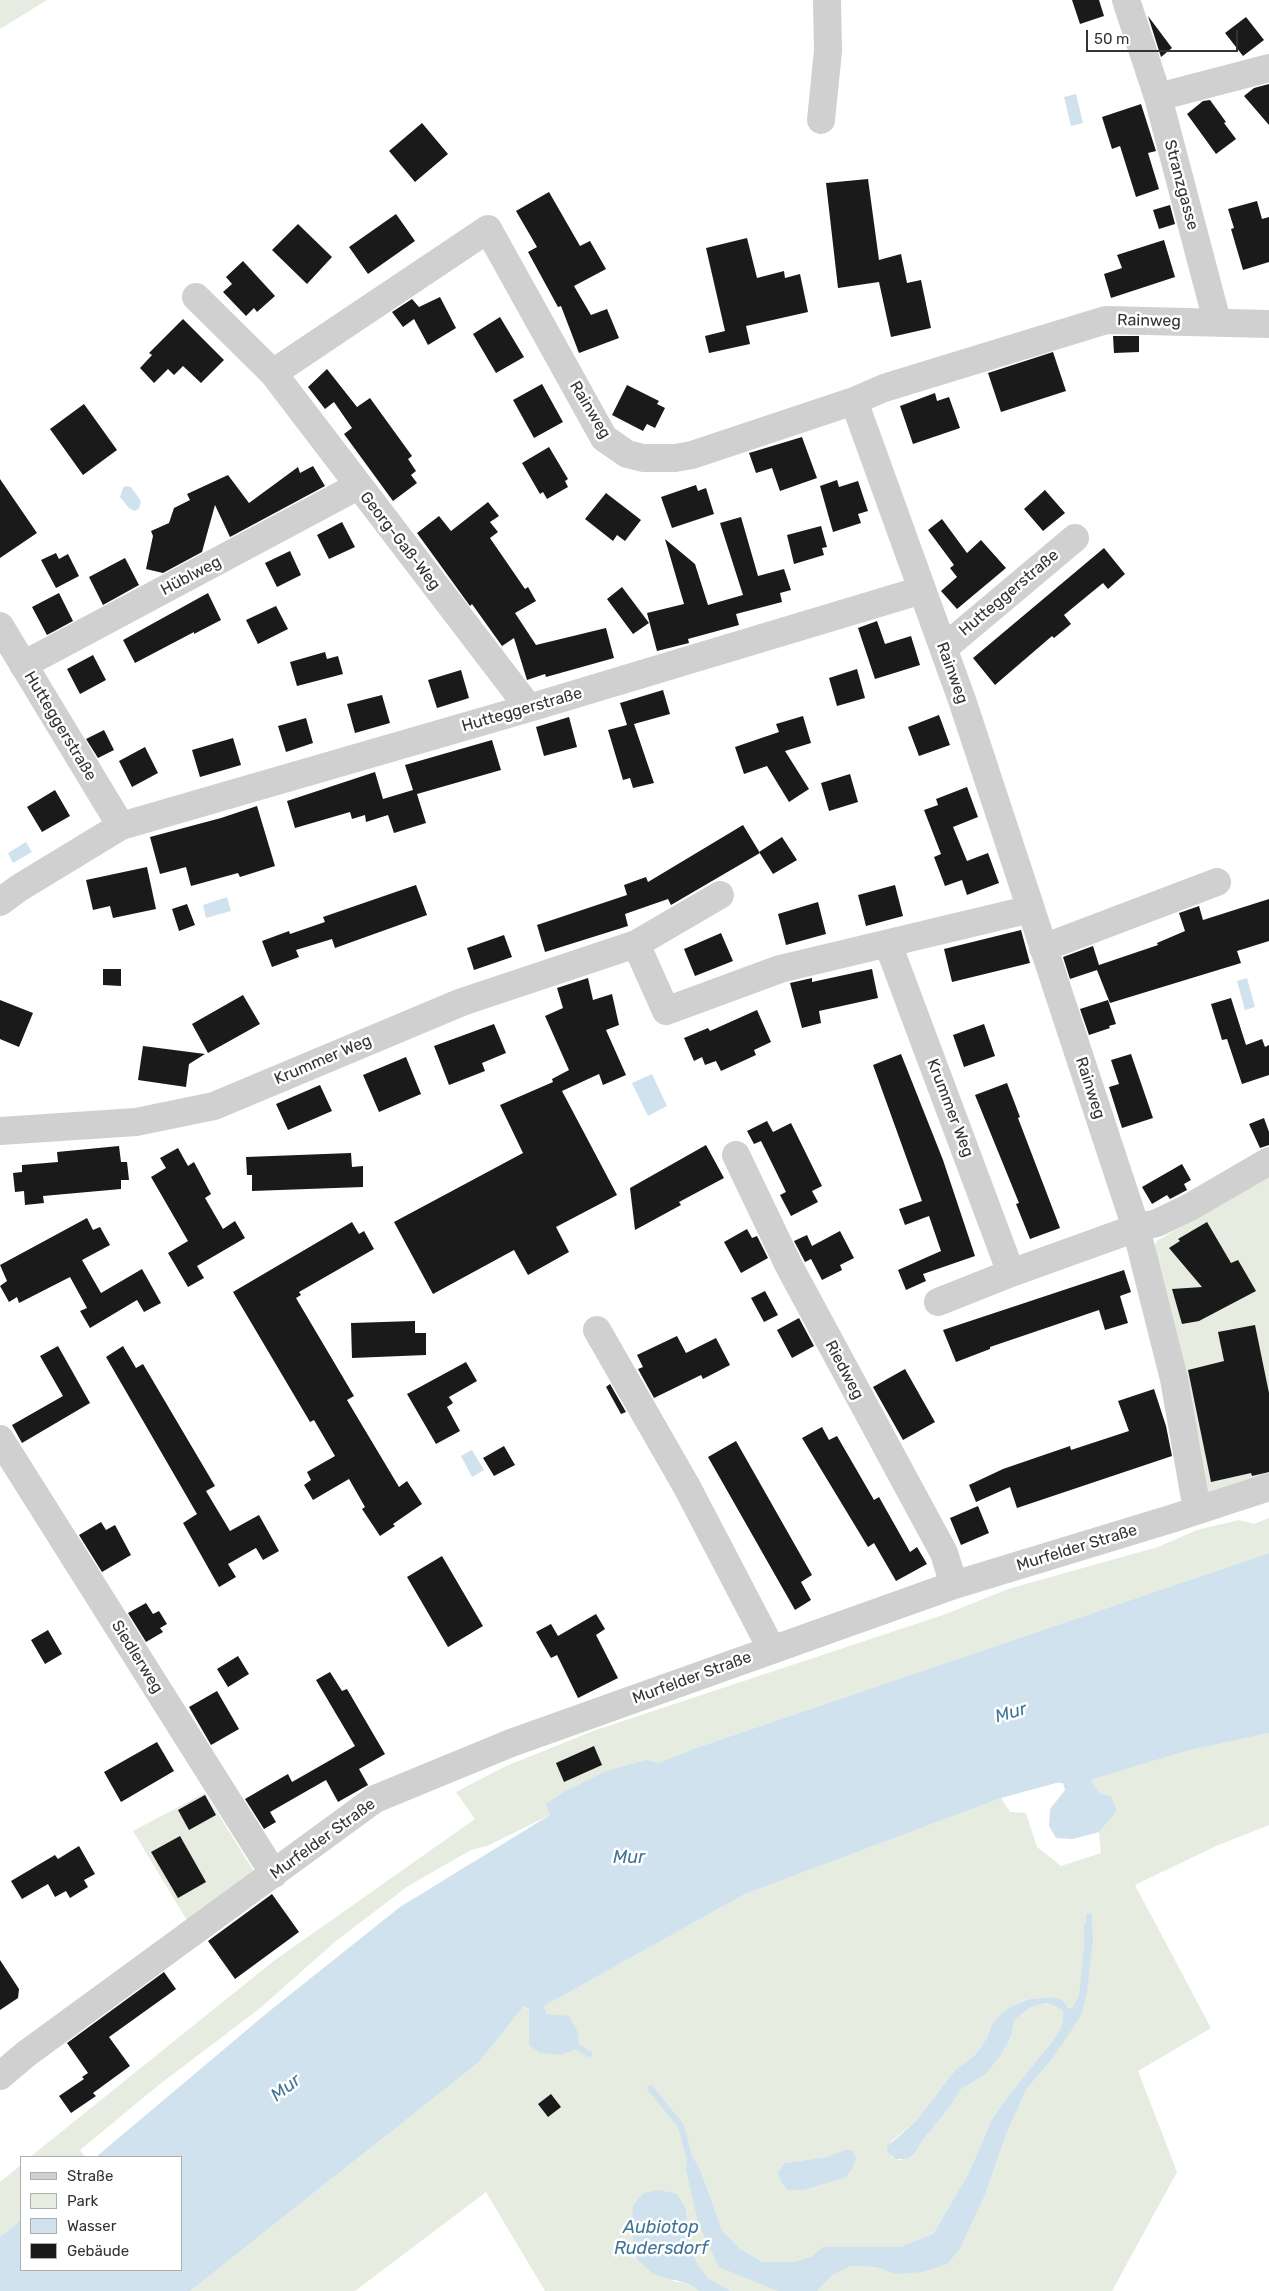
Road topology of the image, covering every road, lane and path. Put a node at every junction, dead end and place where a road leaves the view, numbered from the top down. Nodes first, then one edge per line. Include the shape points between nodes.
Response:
1 (827, 0) edge
2 (1126, 0) edge
3 (1269, 68) edge
4 (1158, 97) junction
5 (821, 120) dead end
6 (196, 297) dead end
7 (1217, 321) junction
8 (1269, 324) edge
9 (273, 373) junction
10 (854, 401) junction
11 (358, 486) junction
12 (1075, 538) dead end
13 (922, 590) junction
14 (0, 626) edge
15 (944, 648) junction
16 (12, 657) edge
17 (529, 708) junction
18 (121, 826) junction
19 (1218, 882) dead end
20 (720, 895) dead end
21 (0, 902) edge
22 (1030, 909) junction
23 (636, 944) junction
24 (888, 944) junction
25 (1044, 948) junction
26 (0, 1131) edge
27 (736, 1155) dead end
28 (1269, 1161) edge
29 (1136, 1228) junction
30 (1012, 1273) junction
31 (938, 1302) dead end
32 (597, 1330) dead end
33 (0, 1439) edge
34 (1269, 1487) edge
35 (1197, 1510) junction
36 (954, 1585) junction
37 (772, 1650) junction
38 (274, 1874) junction
39 (0, 2076) edge

1 - 5 street via 828,51
2 - 4 street, Stranzgasse
3 - 4 street
4 - 7 street, Stranzgasse
6 - 9 street, Georg-Gaß-Weg
7 - 8 street
7 - 10 street, Rainweg via 1106,320 884,388
9 - 10 street, Rainweg via 488,230 604,438 627,454 643,458 684,457
9 - 11 street, Georg-Gaß-Weg
10 - 13 street, Rainweg
11 - 16 street, Hüblweg
11 - 17 street, Georg-Gaß-Weg
12 - 15 street, Hutteggerstraße
13 - 15 street, Rainweg
13 - 17 street, Hutteggerstraße
14 - 16 street, Hutteggerstraße
15 - 22 street, Rainweg
16 - 18 street, Hutteggerstraße
17 - 18 street, Hutteggerstraße
18 - 21 street, Hutteggerstraße
19 - 25 street
20 - 23 street, Krummer Weg
22 - 24 street
22 - 25 street, Rainweg
23 - 24 street via 666,1012 780,969
23 - 26 street, Krummer Weg via 462,1002 214,1106 136,1122
24 - 30 street, Krummer Weg
25 - 29 street, Rainweg
27 - 36 street, Riedweg via 788,1266 944,1553
28 - 29 street via 1190,1207 1157,1223
29 - 30 street
29 - 35 street, Rainweg via 1174,1379
30 - 31 street
32 - 37 street, Murfelder Straße via 687,1488
33 - 38 street, Siedlerweg
34 - 35 street, Murfelder Straße
35 - 36 street, Murfelder Straße
36 - 37 street, Murfelder Straße
37 - 38 street, Murfelder Straße via 511,1743 375,1799
38 - 39 street, Murfelder Straße

